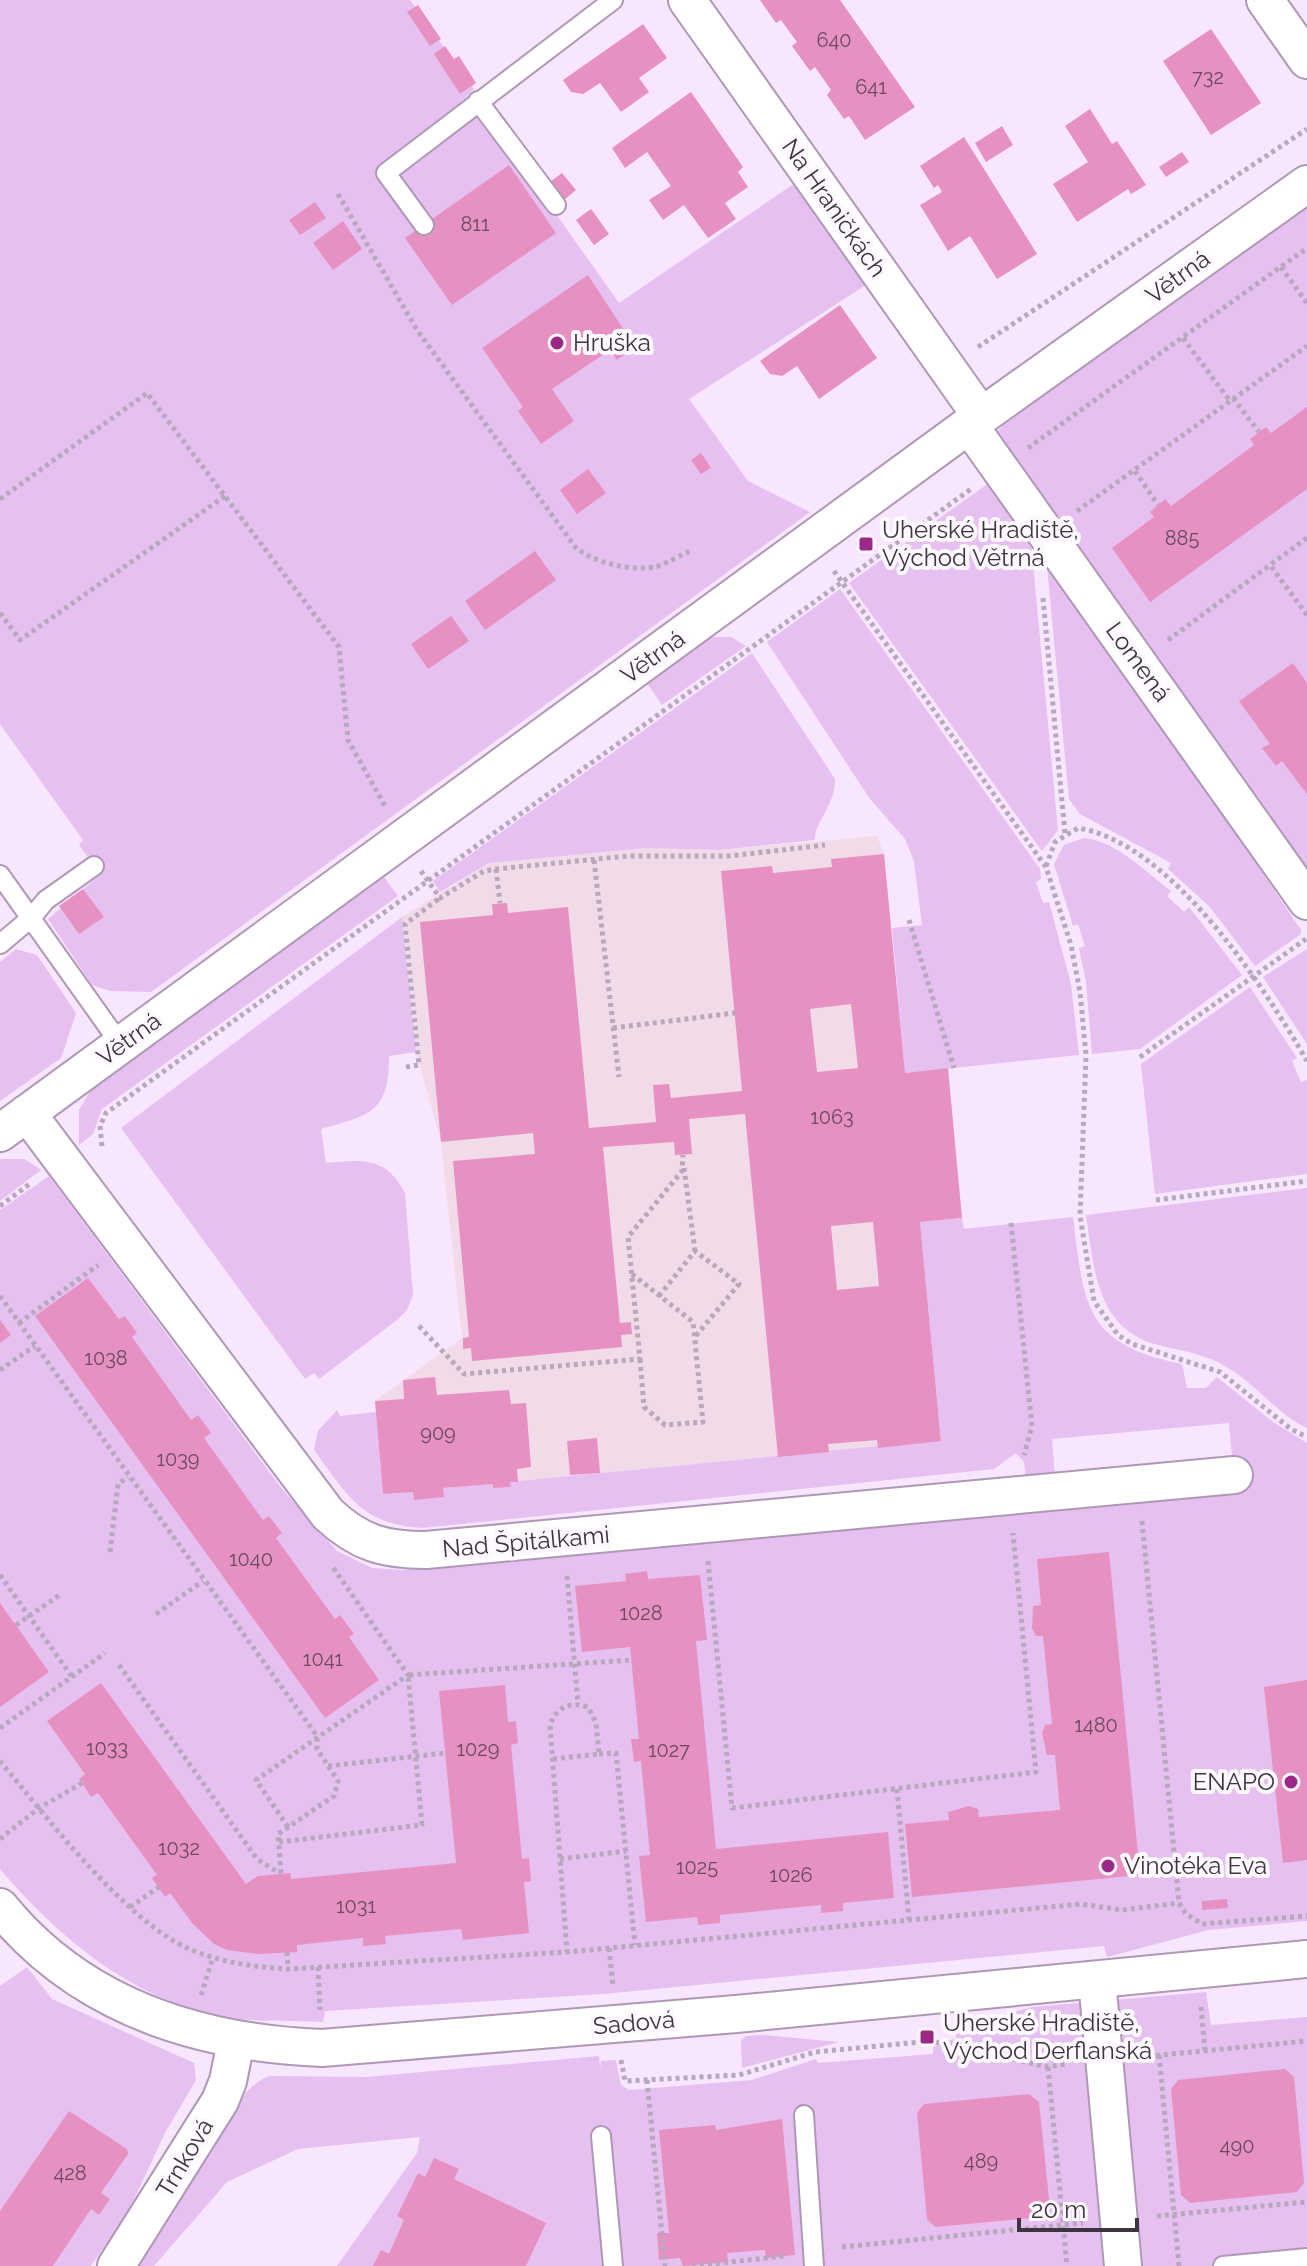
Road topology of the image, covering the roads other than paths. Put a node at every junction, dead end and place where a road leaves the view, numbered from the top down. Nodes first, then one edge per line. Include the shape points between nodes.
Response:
1 (613, 0) edge
2 (687, 0) edge
3 (1265, 0) edge
4 (1307, 60) edge
5 (478, 101) junction
6 (1307, 184) edge
7 (556, 205) dead end
8 (424, 225) dead end
9 (975, 420) junction
10 (94, 866) dead end
11 (0, 875) edge
12 (1307, 901) edge
13 (31, 918) junction
14 (0, 944) edge
15 (121, 1045) junction
16 (13, 1123) edge
17 (1234, 1475) dead end
18 (0, 1907) edge
19 (1307, 1959) edge
20 (1097, 1980) junction
21 (236, 2041) junction
22 (804, 2115) dead end
23 (601, 2136) dead end
24 (1307, 2258) edge
25 (814, 2260) edge
26 (116, 2266) edge
27 (613, 2266) edge
28 (1123, 2266) edge
29 (1223, 2266) edge

1 - 5 lane
2 - 9 street, Na Hraničkách via 948,367
3 - 4 street
5 - 7 lane
5 - 8 lane via 386,173
6 - 9 street, Větrná
9 - 12 street, Lomená via 999,469
9 - 15 street, Větrná
10 - 13 lane via 46,900
11 - 13 lane
13 - 14 lane
13 - 15 lane
15 - 16 street, Větrná
16 - 17 street, Nad Špitálkami via 328,1514 374,1546 397,1550 563,1539
18 - 21 street, Sadová via 39,1950 111,2000
19 - 20 street, Sadová
20 - 21 street, Sadová via 322,2048
20 - 28 street
21 - 26 street, Trnková via 220,2101
22 - 25 lane
23 - 27 lane
24 - 29 lane

